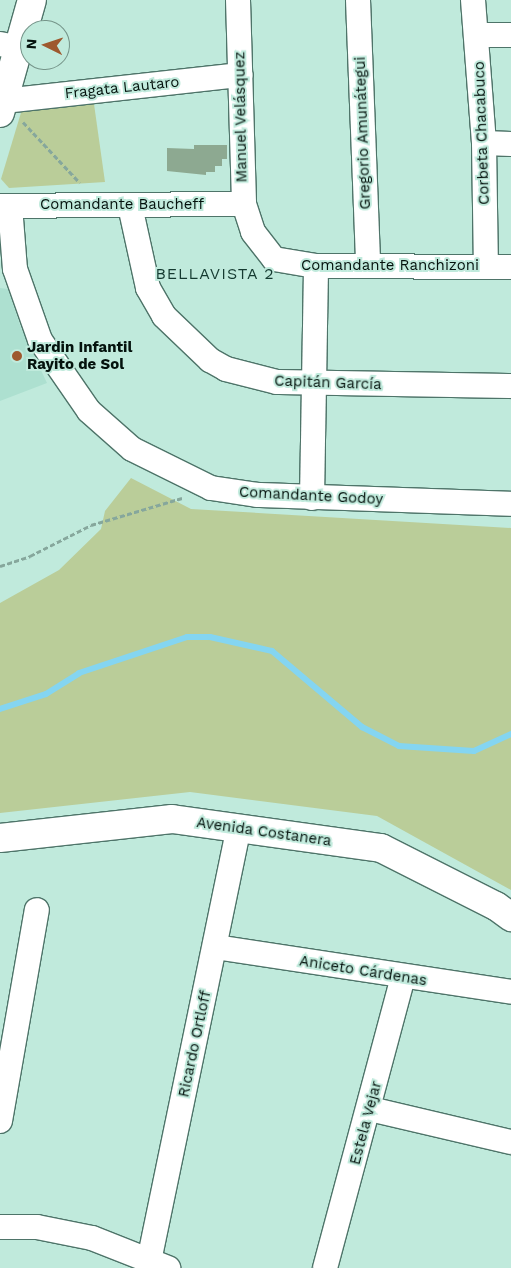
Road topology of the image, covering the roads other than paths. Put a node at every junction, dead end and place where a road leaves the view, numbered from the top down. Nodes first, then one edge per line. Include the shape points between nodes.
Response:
1 (32, 0) edge
2 (238, 0) edge
3 (358, 0) edge
4 (473, 0) edge
5 (478, 35) junction
6 (511, 35) edge
7 (10, 46) edge
8 (241, 75) junction
9 (8, 111) edge
10 (484, 143) junction
11 (511, 144) edge
12 (244, 204) junction
13 (5, 206) edge
14 (130, 206) junction
15 (253, 232) joint
16 (316, 266) junction
17 (368, 266) junction
18 (486, 266) junction
19 (511, 266) edge
20 (314, 384) junction
21 (511, 386) edge
22 (312, 498) junction
23 (511, 504) edge
24 (239, 827) junction
25 (0, 838) edge
26 (38, 910) dead end
27 (511, 918) edge
28 (215, 947) junction
29 (403, 977) junction
30 (511, 992) edge
31 (370, 1109) junction
32 (0, 1121) edge
33 (511, 1142) edge
34 (0, 1227) edge
35 (159, 1264) edge
36 (325, 1268) edge

1 - 7 street
2 - 8 street, Manuel Velásquez
3 - 17 street, Gregorio Amunátegui
4 - 5 street, Corbeta Chacabuco
5 - 6 street
5 - 10 street, Corbeta Chacabuco
7 - 9 street
8 - 9 street, Fragata Lautaro
8 - 12 street, Manuel Velásquez
10 - 11 street
10 - 18 street, Corbeta Chacabuco
12 - 14 street, Comandante Baucheff
12 - 15 street, Manuel Velásquez
13 - 14 street, Comandante Baucheff
13 - 22 street, Comandante Godoy via 15,270 40,340 89,411 132,449 211,488
14 - 20 street, Capitán García via 148,288 164,316 185,338 210,360 242,375 277,382
15 - 16 street, Comandante Ranchizoni via 274,260
16 - 17 street, Comandante Ranchizoni
16 - 20 street
17 - 18 street, Comandante Ranchizoni
18 - 19 street, Comandante Ranchizoni
20 - 21 street, Capitán García
20 - 22 street
22 - 23 street, Comandante Godoy
24 - 25 street, Avenida Costanera via 172,819
24 - 27 street, Avenida Costanera via 381,848 496,906
24 - 28 street, Ricardo Ortloff
26 - 32 street
28 - 29 street, Aniceto Cárdenas
28 - 35 street, Ricardo Ortloff
29 - 30 street, Aniceto Cárdenas
29 - 31 street, Estela Vejar
31 - 33 street
31 - 36 street, Estela Vejar
34 - 35 street via 37,1227 92,1238

